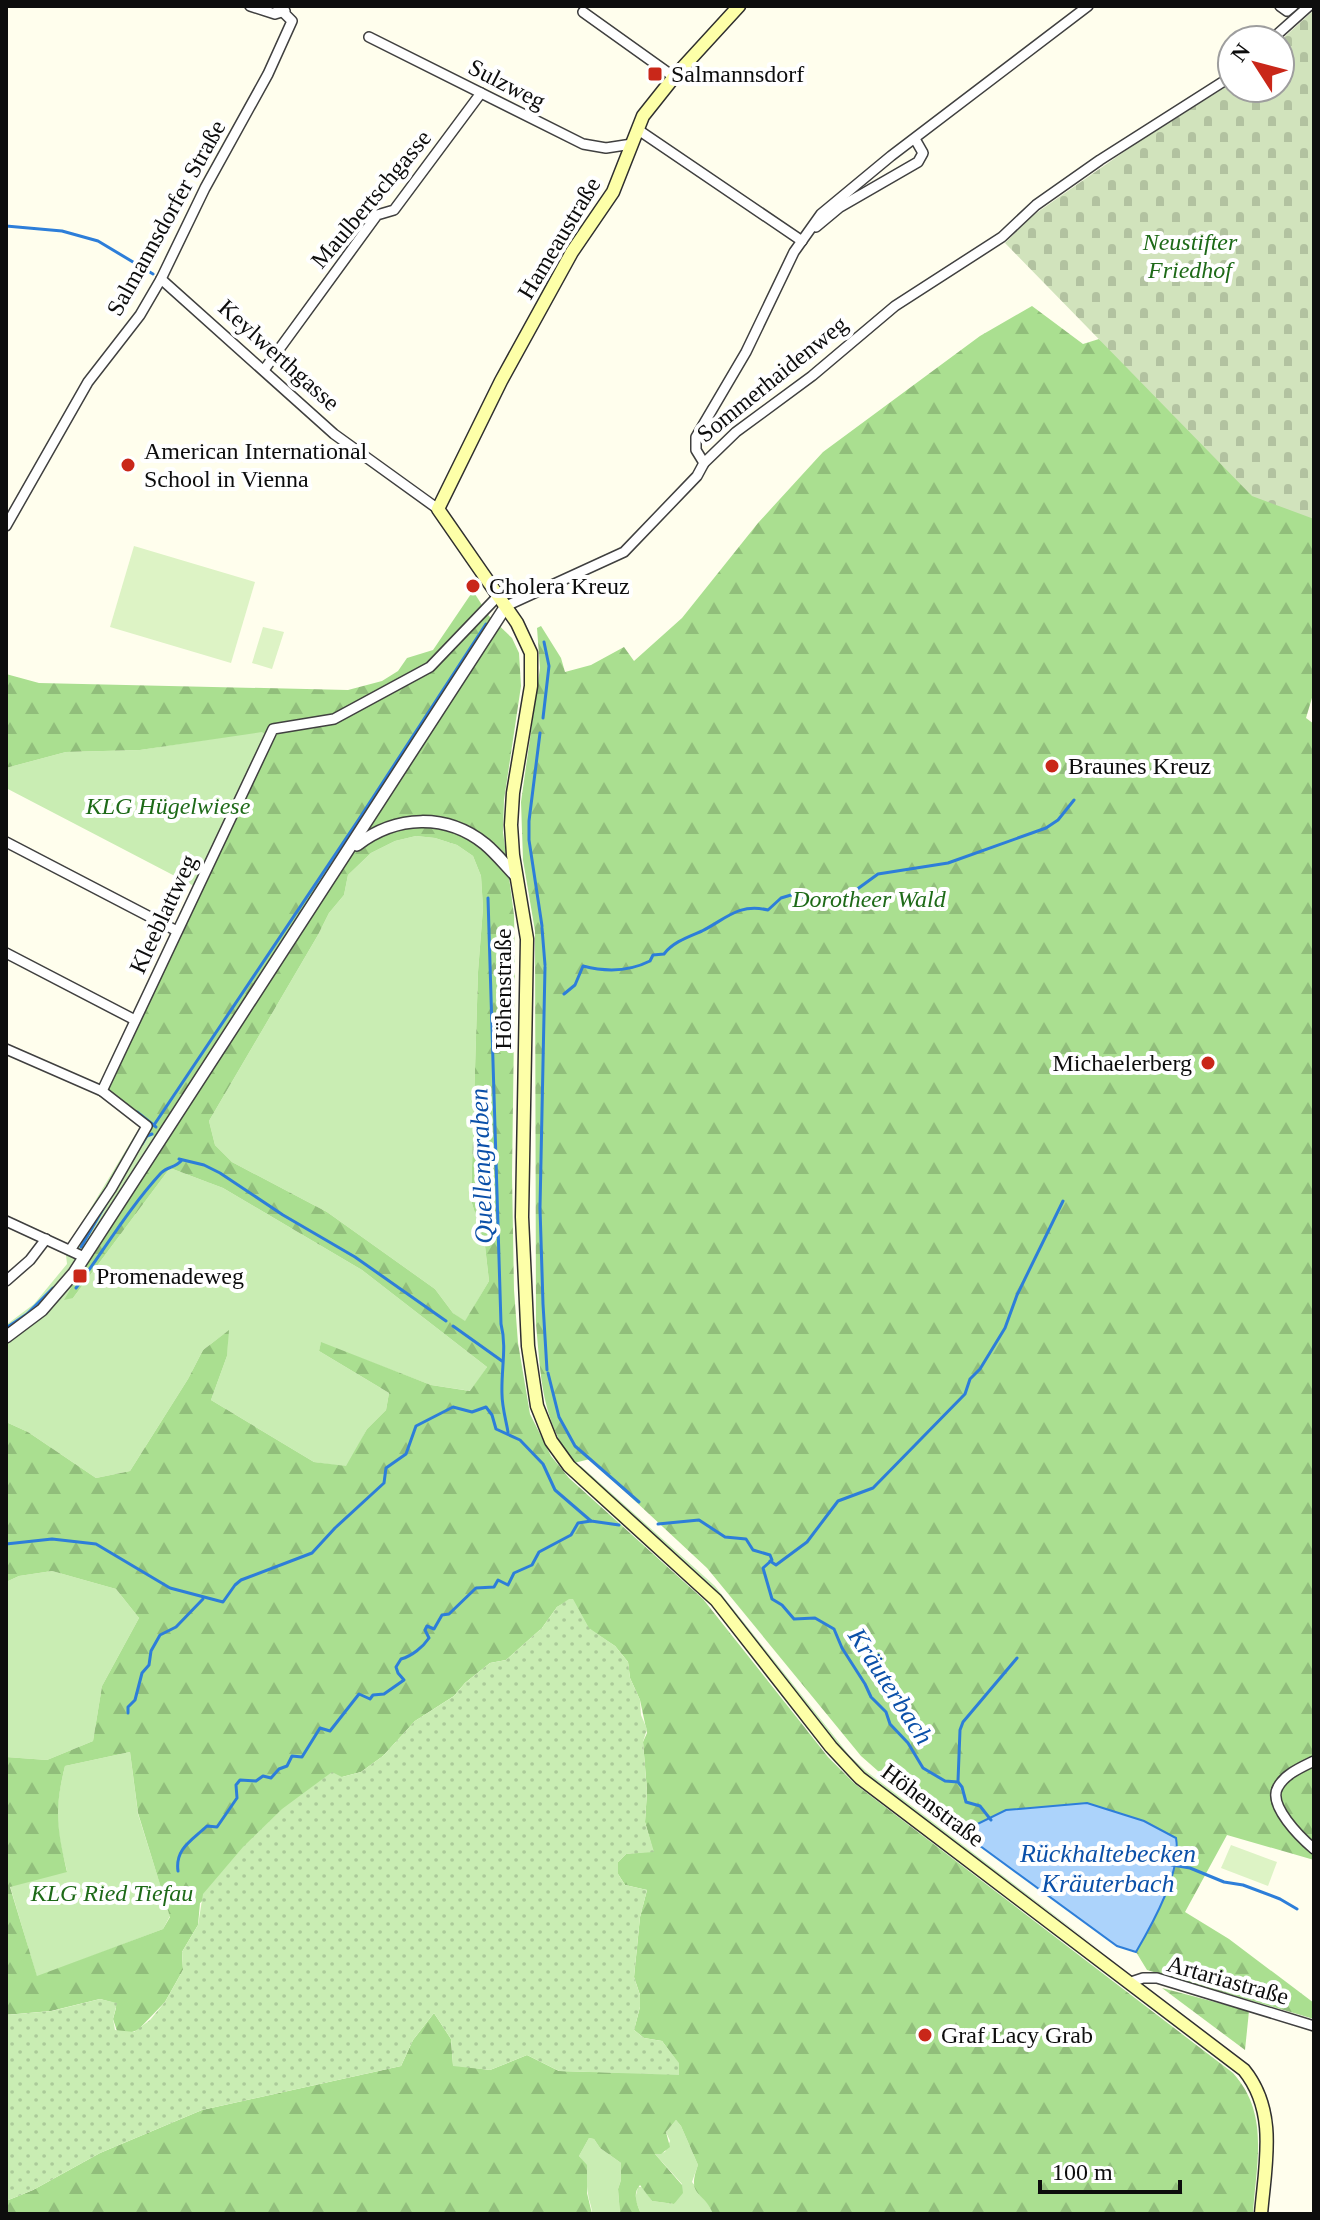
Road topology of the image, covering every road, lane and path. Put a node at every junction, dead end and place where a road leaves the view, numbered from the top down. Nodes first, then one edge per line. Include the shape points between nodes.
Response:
1 (250, 6) edge
2 (739, 6) edge
3 (1088, 6) edge
4 (1309, 6) edge
5 (284, 8) edge
6 (583, 12) dead end
7 (1289, 24) edge
8 (369, 37) dead end
9 (674, 77) junction
10 (1216, 86) edge
11 (481, 93) junction
12 (637, 129) junction
13 (915, 139) junction
14 (632, 144) junction
15 (802, 241) junction
16 (161, 279) junction
17 (264, 370) junction
18 (704, 463) junction
19 (438, 509) junction
20 (6, 526) edge
21 (502, 600) junction
22 (6, 842) edge
23 (350, 850) junction
24 (516, 876) junction
25 (177, 931) junction
26 (6, 953) edge
27 (135, 1020) junction
28 (6, 1049) edge
29 (102, 1091) junction
30 (6, 1221) edge
31 (46, 1239) junction
32 (70, 1250) junction
33 (84, 1257) junction
34 (6, 1281) edge
35 (6, 1337) edge
36 (1314, 1761) edge
37 (1314, 1849) edge
38 (1131, 1982) junction
39 (1314, 2026) edge
40 (1261, 2214) edge

1 - 5 street via 275,14
2 - 9 main road, Hameaustraße
3 - 13 street
4 - 7 street
5 - 16 street, Salmannsdorfer Straße via 292,21 268,74
6 - 9 street
8 - 11 street, Sulzweg
9 - 12 main road, Hameaustraße
10 - 18 street, Sommerhaidenweg via 1100,160 1036,205 1002,237 895,306
11 - 14 street, Sulzweg via 583,144
11 - 17 street, Maulbertschgasse via 394,210 377,215
12 - 14 main road, Hameaustraße
12 - 15 street
13 - 15 street via 821,214
13 - 15 street via 923,153 918,162 840,207
14 - 19 main road, Hameaustraße via 613,192 572,252
15 - 18 street via 696,437
16 - 17 street, Keylwerthgasse
16 - 20 street, Salmannsdorfer Straße via 88,382
17 - 19 street, Keylwerthgasse via 334,434
18 - 21 street, Sommerhaidenweg via 624,552
19 - 21 main road, Keylwerthgasse
21 - 23 street
21 - 24 main road, Keylwerthgasse via 526,638 532,663 512,809
21 - 25 street, Kleeblattweg via 430,667 334,719 273,729
22 - 25 street
23 - 24 street via 394,825 434,822 471,834
23 - 33 street
24 - 38 main road, Höhenstraße via 528,960 522,1217 530,1370 541,1420 556,1450 716,1600 860,1778
25 - 27 street, Kleeblattweg
26 - 27 street
27 - 29 street, Kleeblattweg
28 - 29 street
29 - 32 street via 147,1126
30 - 31 street
31 - 32 street
31 - 34 street
32 - 33 street
33 - 35 street via 53,1300
36 - 37 street via 1285,1778 1276,1792 1277,1804
38 - 39 street, Artariastraße via 1157,1978
38 - 40 main road, Höhenstraße via 1239,2065 1256,2087 1267,2125

